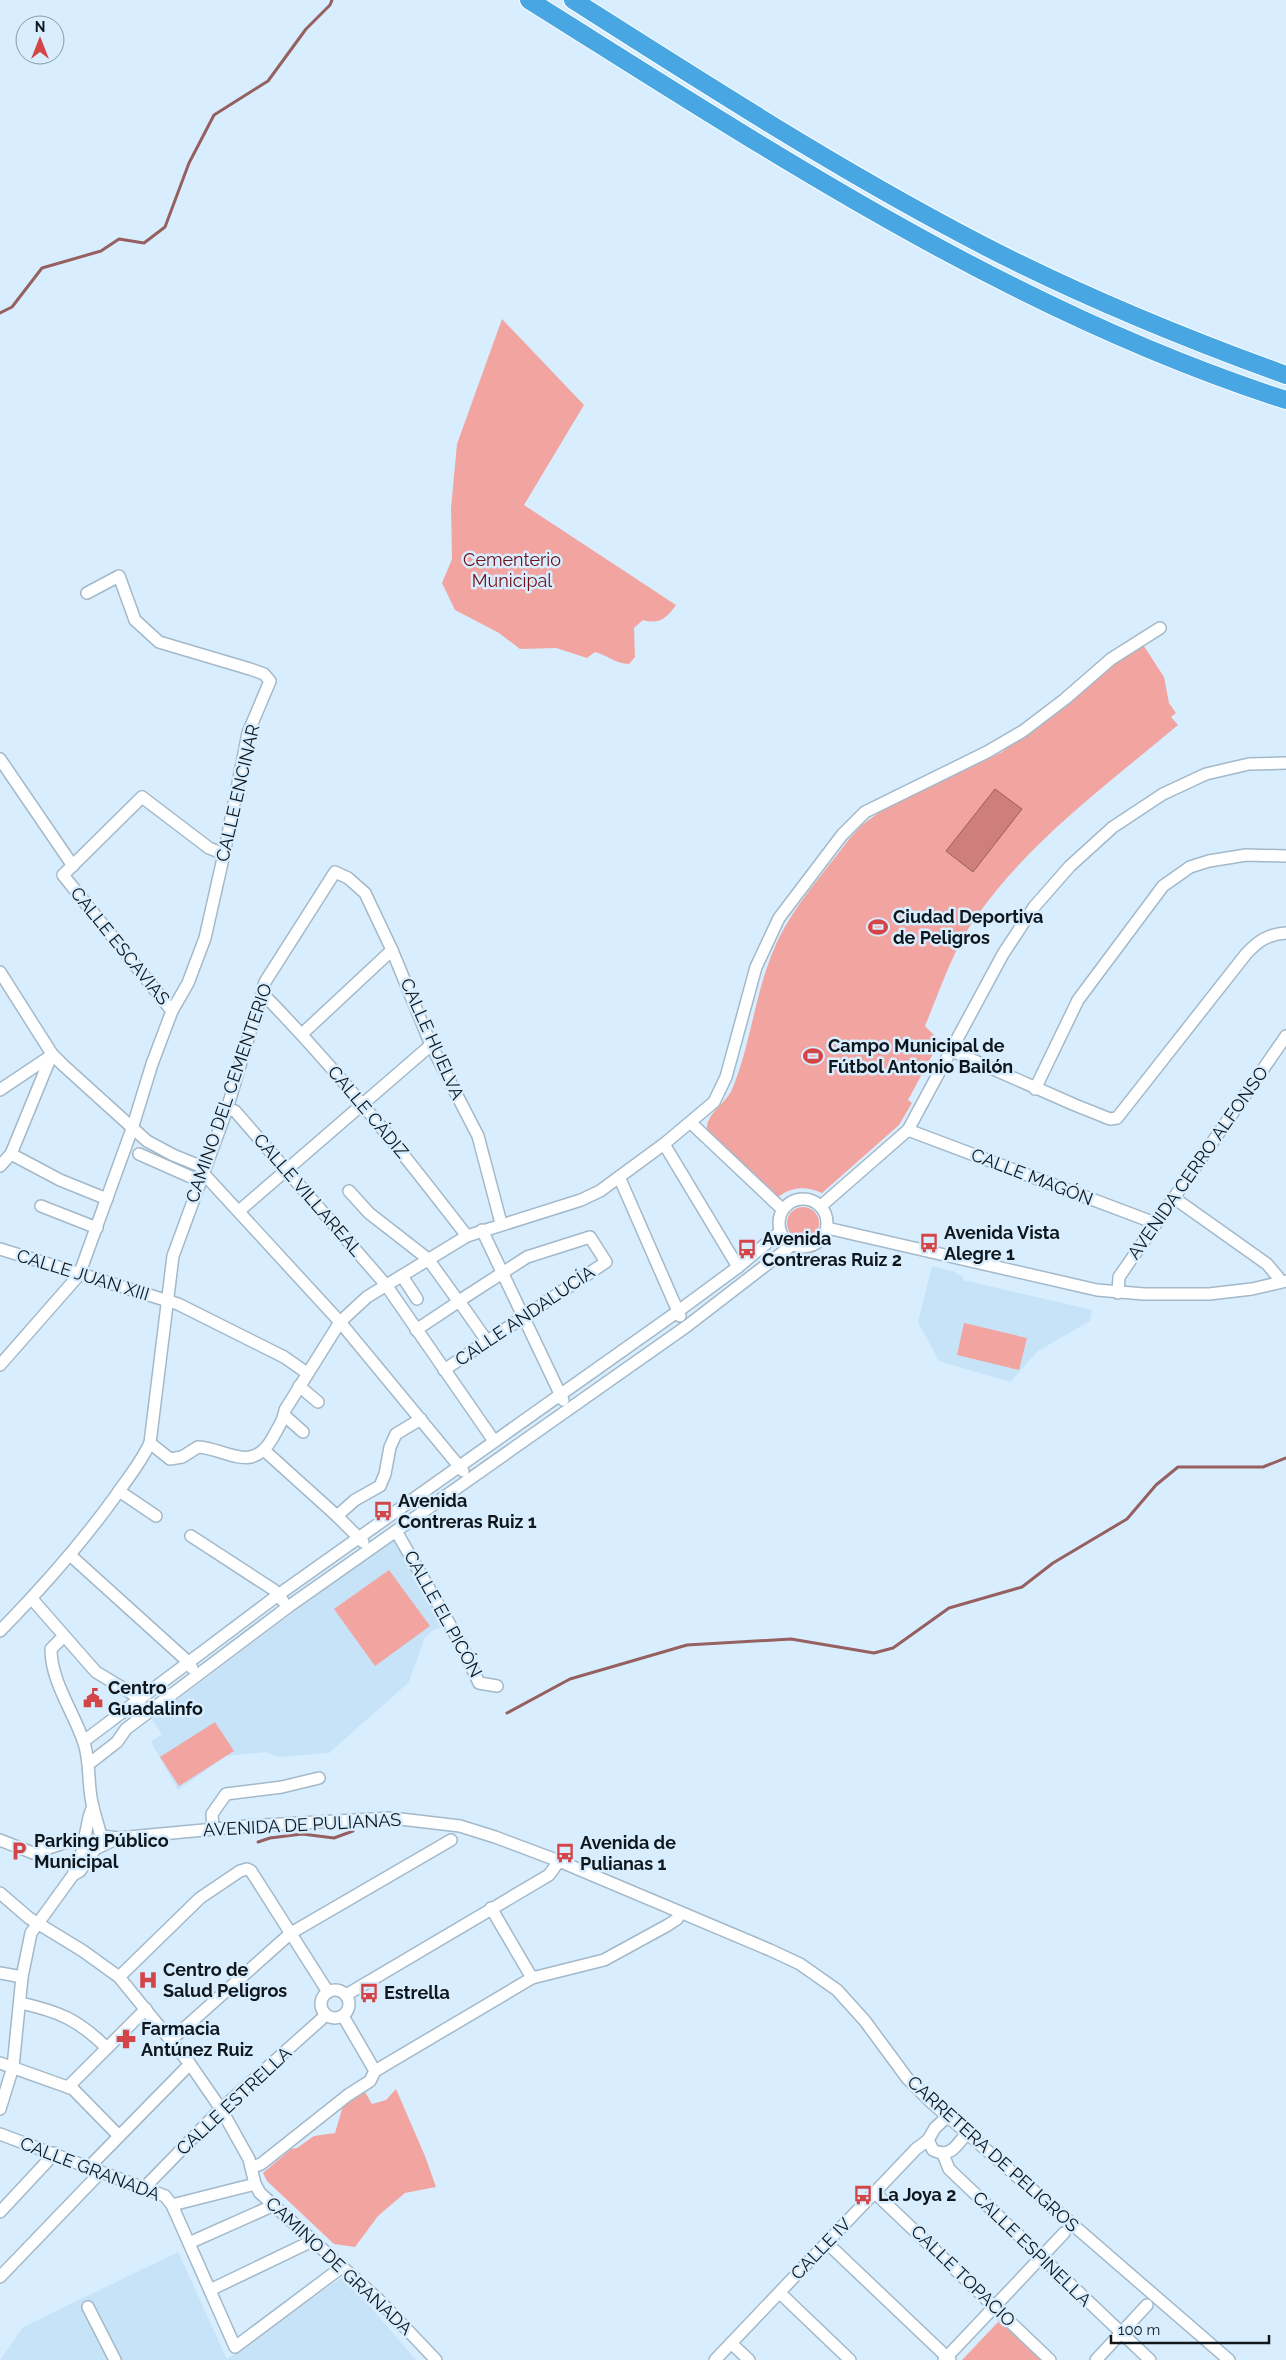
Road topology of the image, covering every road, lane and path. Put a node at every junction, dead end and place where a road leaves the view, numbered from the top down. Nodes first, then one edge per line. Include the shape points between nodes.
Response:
1 (529, 0) edge
2 (573, 0) edge
3 (1286, 375) edge
4 (1286, 400) edge
5 (87, 593) dead end
6 (1160, 628) dead end
7 (0, 760) edge
8 (1286, 763) edge
9 (224, 854) junction
10 (1286, 856) edge
11 (73, 866) junction
12 (335, 872) joint
13 (1286, 933) edge
14 (392, 950) junction
15 (0, 972) edge
16 (262, 993) junction
17 (172, 1012) junction
18 (302, 1034) junction
19 (1286, 1036) edge
20 (431, 1045) junction
21 (950, 1050) junction
22 (52, 1054) junction
23 (1035, 1088) junction
24 (0, 1090) edge
25 (363, 1102) junction
26 (227, 1109) junction
27 (691, 1123) junction
28 (132, 1129) junction
29 (908, 1130) junction
30 (664, 1144) junction
31 (11, 1154) junction
32 (139, 1154) dead end
33 (0, 1166) edge
34 (286, 1169) junction
35 (203, 1174) junction
36 (620, 1178) junction
37 (349, 1191) dead end
38 (1174, 1198) junction
39 (107, 1199) junction
40 (41, 1206) dead end
41 (821, 1206) junction
42 (782, 1209) junction
43 (239, 1211) junction
44 (502, 1223) junction
45 (1155, 1224) junction
46 (97, 1228) junction
47 (827, 1228) junction
48 (482, 1230) junction
49 (780, 1232) junction
50 (467, 1236) junction
51 (792, 1245) junction
52 (0, 1250) edge
53 (428, 1260) junction
54 (738, 1267) junction
55 (503, 1272) junction
56 (79, 1275) junction
57 (402, 1276) junction
58 (1283, 1282) edge
59 (386, 1285) junction
60 (1118, 1292) junction
61 (417, 1299) dead end
62 (166, 1300) junction
63 (459, 1301) junction
64 (677, 1312) junction
65 (524, 1318) junction
66 (340, 1322) junction
67 (687, 1326) junction
68 (416, 1330) junction
69 (486, 1342) junction
70 (0, 1365) edge
71 (444, 1370) junction
72 (306, 1373) junction
73 (299, 1386) junction
74 (560, 1395) junction
75 (318, 1402) dead end
76 (568, 1409) junction
77 (284, 1414) junction
78 (421, 1419) junction
79 (303, 1432) dead end
80 (494, 1441) junction
81 (150, 1443) junction
82 (265, 1451) junction
83 (459, 1466) junction
84 (468, 1478) junction
85 (119, 1491) junction
86 (156, 1516) dead end
87 (337, 1516) junction
88 (396, 1531) junction
89 (191, 1536) dead end
90 (359, 1537) junction
91 (369, 1549) junction
92 (70, 1555) junction
93 (278, 1595) junction
94 (32, 1599) junction
95 (288, 1607) junction
96 (0, 1631) edge
97 (64, 1636) junction
98 (188, 1662) junction
99 (197, 1675) junction
100 (497, 1686) dead end
101 (140, 1699) junction
102 (84, 1741) junction
103 (90, 1763) junction
104 (319, 1778) dead end
105 (213, 1829) junction
106 (0, 1840) edge
107 (93, 1840) junction
108 (451, 1840) dead end
109 (559, 1861) junction
110 (0, 1893) edge
111 (491, 1908) junction
112 (680, 1912) junction
113 (37, 1923) junction
114 (291, 1933) junction
115 (0, 1972) edge
116 (22, 1977) junction
117 (119, 1977) junction
118 (532, 1978) junction
119 (328, 1992) junction
120 (346, 1995) junction
121 (21, 2002) junction
122 (146, 2010) junction
123 (326, 2015) junction
124 (343, 2016) junction
125 (171, 2040) junction
126 (107, 2048) junction
127 (0, 2063) edge
128 (190, 2064) junction
129 (14, 2067) junction
130 (375, 2071) junction
131 (68, 2087) junction
132 (221, 2109) junction
133 (0, 2110) edge
134 (947, 2117) junction
135 (0, 2134) edge
136 (966, 2134) junction
137 (119, 2136) junction
138 (928, 2140) junction
139 (55, 2153) junction
140 (943, 2154) junction
141 (252, 2167) junction
142 (88, 2168) junction
143 (100, 2173) junction
144 (255, 2184) junction
145 (144, 2189) junction
146 (875, 2193) junction
147 (172, 2205) junction
148 (272, 2206) junction
149 (0, 2212) edge
150 (1064, 2233) dead end
151 (312, 2241) junction
152 (189, 2243) junction
153 (827, 2243) junction
154 (1042, 2258) junction
155 (342, 2268) junction
156 (0, 2278) edge
157 (210, 2290) junction
158 (780, 2293) junction
159 (1147, 2305) dead end
160 (88, 2307) dead end
161 (995, 2307) junction
162 (1121, 2334) junction
163 (731, 2343) junction
164 (947, 2359) edge
165 (114, 2360) edge
166 (436, 2360) edge
167 (715, 2360) edge
168 (749, 2360) edge
169 (850, 2360) edge
170 (1050, 2360) edge
171 (1096, 2360) edge
172 (1150, 2360) edge
173 (1229, 2360) edge

1 - 4 highway via 802,171 960,260 1122,337 1193,367
2 - 3 highway via 791,137 1002,254 1146,321
5 - 9 street, CALLE ENCINAR via 119,576 135,620 159,642 250,669 264,674 270,681 248,733
6 - 27 street via 1110,659 1023,731 865,812 842,835 779,918 756,967 726,1077 714,1102
7 - 11 street, CALLE ESCAVIAS
8 - 21 street via 1250,764 1206,774 1163,794 1113,827 1070,866 1034,907 1003,954
9 - 11 street via 209,848 142,797
9 - 17 street, CALLE ENCINAR via 204,938 188,983
10 - 23 street via 1246,855 1209,861 1177,874 1163,886 1078,1000
11 - 17 street, CALLE ESCAVIAS via 62,875
12 - 14 street, CALLE HUELVA via 348,878 365,894
12 - 16 street, CAMINO DEL CEMENTERIO via 265,982
13 - 23 street via 1270,936 1251,948 1116,1118 1110,1119
14 - 18 street
14 - 20 street, CALLE HUELVA
15 - 22 street
16 - 18 street, CALLE CÁDIZ
16 - 26 street, CAMINO DEL CEMENTERIO
17 - 28 street, CALLE ENCINAR
18 - 25 street, CALLE CÁDIZ
19 - 38 street, AVENIDA CERRO ALFONSO
20 - 25 street
20 - 44 street, CALLE HUELVA via 478,1136
21 - 23 street
21 - 29 street
22 - 24 street
22 - 28 street
22 - 31 street
25 - 34 street
25 - 50 street, CALLE CÁDIZ
26 - 34 street, CALLE VILLAREAL via 235,1111
26 - 35 street, CAMINO DEL CEMENTERIO
27 - 30 street
27 - 42 street
28 - 35 street
28 - 39 street, CALLE ENCINAR
29 - 41 street
29 - 45 street, CALLE MAGÓN
30 - 36 street
30 - 54 street
31 - 33 street
31 - 39 street via 60,1180
32 - 35 street
34 - 43 street
34 - 59 street, CALLE VILLAREAL
35 - 43 street
35 - 62 street, CAMINO DEL CEMENTERIO via 173,1256
36 - 44 street via 581,1200
36 - 64 street
37 - 53 street via 369,1213
38 - 45 street, AVENIDA CERRO ALFONSO
38 - 58 street via 1267,1264
39 - 46 street, CALLE ENCINAR
40 - 46 street
41 - 42 street via 802,1198
41 - 47 street via 826,1214
42 - 49 street via 778,1219
43 - 66 street
44 - 48 street
45 - 60 street, AVENIDA CERRO ALFONSO via 1119,1277
46 - 56 street, CALLE ENCINAR
47 - 51 street via 820,1240 812,1245
47 - 60 street via 1079,1286
48 - 50 street
48 - 55 street
49 - 51 street
49 - 54 street
50 - 53 street
51 - 67 street
52 - 56 street, CALLE JUAN XIII
53 - 57 street
53 - 63 street
54 - 64 street
55 - 63 street
55 - 65 street
55 - 65 street, CALLE ANDALUCÍA via 527,1257 590,1238 606,1262
56 - 62 street, CALLE JUAN XIII
56 - 70 street
57 - 59 street
57 - 61 street
58 - 60 street via 1208,1294
59 - 66 street via 367,1297
59 - 68 street, CALLE VILLAREAL
62 - 72 street, CALLE JUAN XIII via 284,1357
62 - 81 street, CAMINO DEL CEMENTERIO
63 - 68 street
63 - 69 street
64 - 67 street
64 - 74 street
65 - 69 street, CALLE ANDALUCÍA
65 - 74 street
66 - 72 street
66 - 78 street
67 - 76 street
68 - 71 street, CALLE VILLAREAL
69 - 71 street, CALLE ANDALUCÍA
71 - 80 street, CALLE VILLAREAL
72 - 73 street
73 - 75 street
73 - 77 street
74 - 76 street
74 - 80 street
76 - 84 street
77 - 79 street
77 - 82 street
78 - 83 street
78 - 87 street via 396,1434 380,1486 355,1500
80 - 83 street
81 - 82 street via 170,1458 182,1457 198,1447 240,1457 256,1457
81 - 85 street, CAMINO DEL CEMENTERIO via 140,1464
82 - 87 street
83 - 84 street
83 - 90 street
84 - 88 street
85 - 86 street
85 - 92 street, CAMINO DEL CEMENTERIO
87 - 90 street
88 - 91 street
88 - 100 street, CALLE EL PICÓN via 461,1644 479,1683
89 - 93 street
90 - 91 street
90 - 93 street
91 - 95 street
92 - 94 street, CAMINO DEL CEMENTERIO
92 - 98 street
93 - 95 street
93 - 98 street
94 - 96 street, CAMINO DEL CEMENTERIO
94 - 97 street
95 - 99 street
97 - 101 street via 96,1672
97 - 102 street via 50,1649 50,1657 62,1694
98 - 99 street
98 - 101 street
99 - 103 street via 126,1730 117,1742
101 - 102 street
102 - 103 street
103 - 107 street via 93,1808 89,1814
104 - 105 street via 282,1787 226,1794 212,1814
105 - 107 street, AVENIDA DE PULIANAS
105 - 109 street, AVENIDA DE PULIANAS via 392,1818 426,1821 460,1826
106 - 107 street, AVENIDA DE PULIANAS via 33,1853 59,1844
107 - 113 street via 73,1875
108 - 114 street
109 - 111 street via 549,1875
109 - 112 street, AVENIDA DE PULIANAS
110 - 113 street, CAMINO DE GRANADA
111 - 118 street
111 - 120 street
112 - 118 street via 677,1919 668,1925 604,1960
112 - 134 street, CARRETERA DE PELIGROS via 800,1964 837,1990 865,2021 907,2078
113 - 116 street via 31,1934
113 - 117 street, CAMINO DE GRANADA
114 - 117 street via 251,1871 240,1870 200,1898
114 - 119 street
114 - 125 street
115 - 116 street
116 - 121 street
117 - 122 street, CAMINO DE GRANADA
118 - 130 street
119 - 120 street via 339,1990
119 - 123 street via 323,1996 321,2005
120 - 124 street via 349,2007
121 - 126 street via 71,2018
121 - 129 street
122 - 125 street, CAMINO DE GRANADA
122 - 126 street
123 - 124 street via 334,2018
123 - 132 street, CALLE ESTRELLA
124 - 130 street
125 - 128 street, CAMINO DE GRANADA
126 - 131 street
127 - 129 street
128 - 132 street, CAMINO DE GRANADA
128 - 137 street
129 - 131 street
129 - 133 street
130 - 141 street via 370,2081 261,2164
131 - 137 street
132 - 141 street, CAMINO DE GRANADA
132 - 145 street, CALLE ESTRELLA
134 - 136 street, CARRETERA DE PELIGROS
134 - 138 street
135 - 139 street, CALLE GRANADA
136 - 140 street via 956,2148
136 - 173 street, CARRETERA DE PELIGROS
137 - 142 street
138 - 140 street via 933,2150
138 - 146 street, CALLE IV
139 - 142 street, CALLE GRANADA
139 - 149 street
140 - 154 street, CALLE ESPINELLA via 949,2169
141 - 144 street, CAMINO DE GRANADA
142 - 143 street, CALLE GRANADA
143 - 145 street, CALLE GRANADA
143 - 156 street
144 - 147 street
144 - 148 street, CAMINO DE GRANADA
145 - 147 street, CALLE GRANADA via 164,2196
146 - 153 street, CALLE IV
146 - 161 street, CALLE TOPACIO
147 - 152 street, CALLE GRANADA
148 - 151 street, CAMINO DE GRANADA
148 - 152 street
150 - 154 street
151 - 155 street, CAMINO DE GRANADA
151 - 157 street
152 - 157 street, CALLE GRANADA
153 - 158 street, CALLE IV
153 - 164 street
154 - 161 street
154 - 162 street, CALLE ESPINELLA
155 - 157 street, CALLE GRANADA via 235,2347
155 - 166 street, CAMINO DE GRANADA via 379,2300
158 - 163 street, CALLE IV
158 - 169 street
159 - 162 street
160 - 165 street
161 - 164 street
161 - 170 street, CALLE TOPACIO
162 - 171 street
162 - 172 street, CALLE ESPINELLA
163 - 167 street, CALLE IV
163 - 168 street

